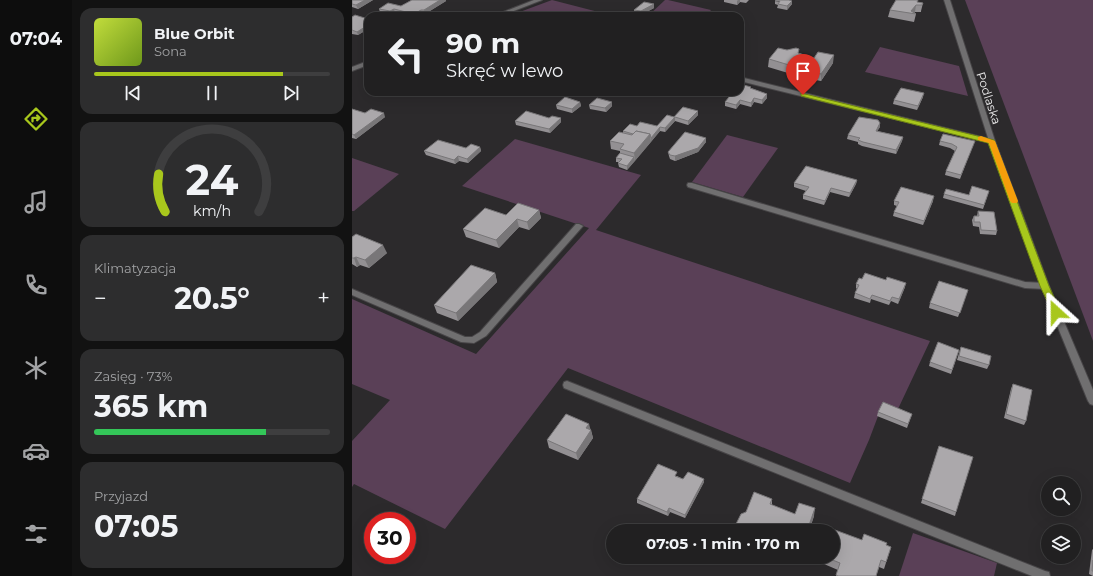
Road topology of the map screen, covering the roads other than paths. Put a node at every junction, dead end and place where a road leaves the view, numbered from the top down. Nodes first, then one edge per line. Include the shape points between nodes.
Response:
1 (539, 0) edge
2 (947, 0) edge
3 (507, 12) edge
4 (364, 64) edge
5 (352, 69) edge
6 (744, 80) edge
7 (992, 141) junction
8 (690, 185) dead end
9 (579, 226) dead end
10 (1045, 286) junction
11 (352, 292) edge
12 (567, 385) dead end
13 (1093, 401) edge
14 (1045, 576) edge

1 - 3 street
2 - 7 street, Podlaska
4 - 5 street
6 - 7 street
7 - 10 street, Podlaska
8 - 10 street via 1018,283
9 - 11 street via 493,324 474,340 464,340
10 - 13 street, Podlaska
12 - 14 street

